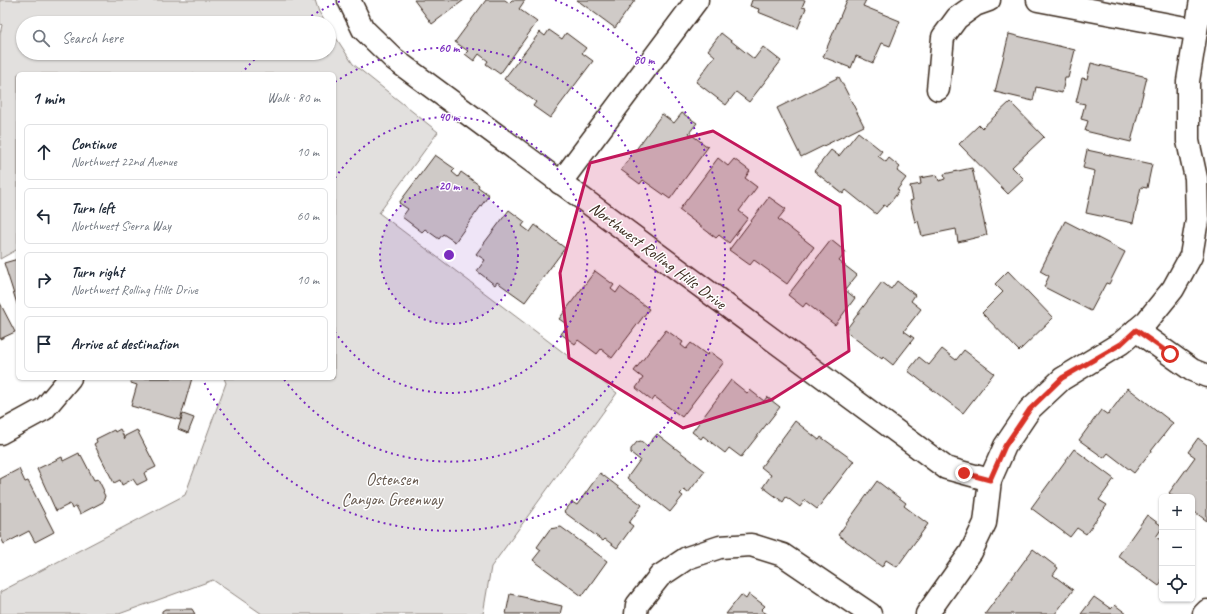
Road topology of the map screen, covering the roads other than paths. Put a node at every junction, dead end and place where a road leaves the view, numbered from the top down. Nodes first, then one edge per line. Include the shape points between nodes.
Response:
1 (349, 0) edge
2 (697, 0) edge
3 (989, 0) edge
4 (1038, 0) edge
5 (1201, 0) edge
6 (1196, 30) junction
7 (938, 89) dead end
8 (560, 182) junction
9 (1136, 330) junction
10 (1199, 373) edge
11 (68, 380) edge
12 (1207, 389) edge
13 (0, 433) edge
14 (990, 480) junction
15 (1207, 611) edge
16 (636, 614) edge
17 (870, 614) edge
18 (927, 614) edge
19 (1204, 614) edge

1 - 8 street, Northwest Rolling Hills Drive via 363,29 394,59
2 - 8 street
3 - 7 street via 975,5 957,18 944,37
4 - 6 street
5 - 6 street
6 - 9 street via 1188,82 1188,141 1196,178 1197,220 1191,256 1173,290
8 - 14 street, Northwest Rolling Hills Drive via 946,468
9 - 10 street
9 - 14 street via 1121,344 1062,378 1030,409 1005,446
10 - 12 street
11 - 13 street via 44,409
14 - 18 street via 985,523 971,552
15 - 19 street
16 - 17 street via 637,605 660,576 687,558 720,547 751,545 783,555

